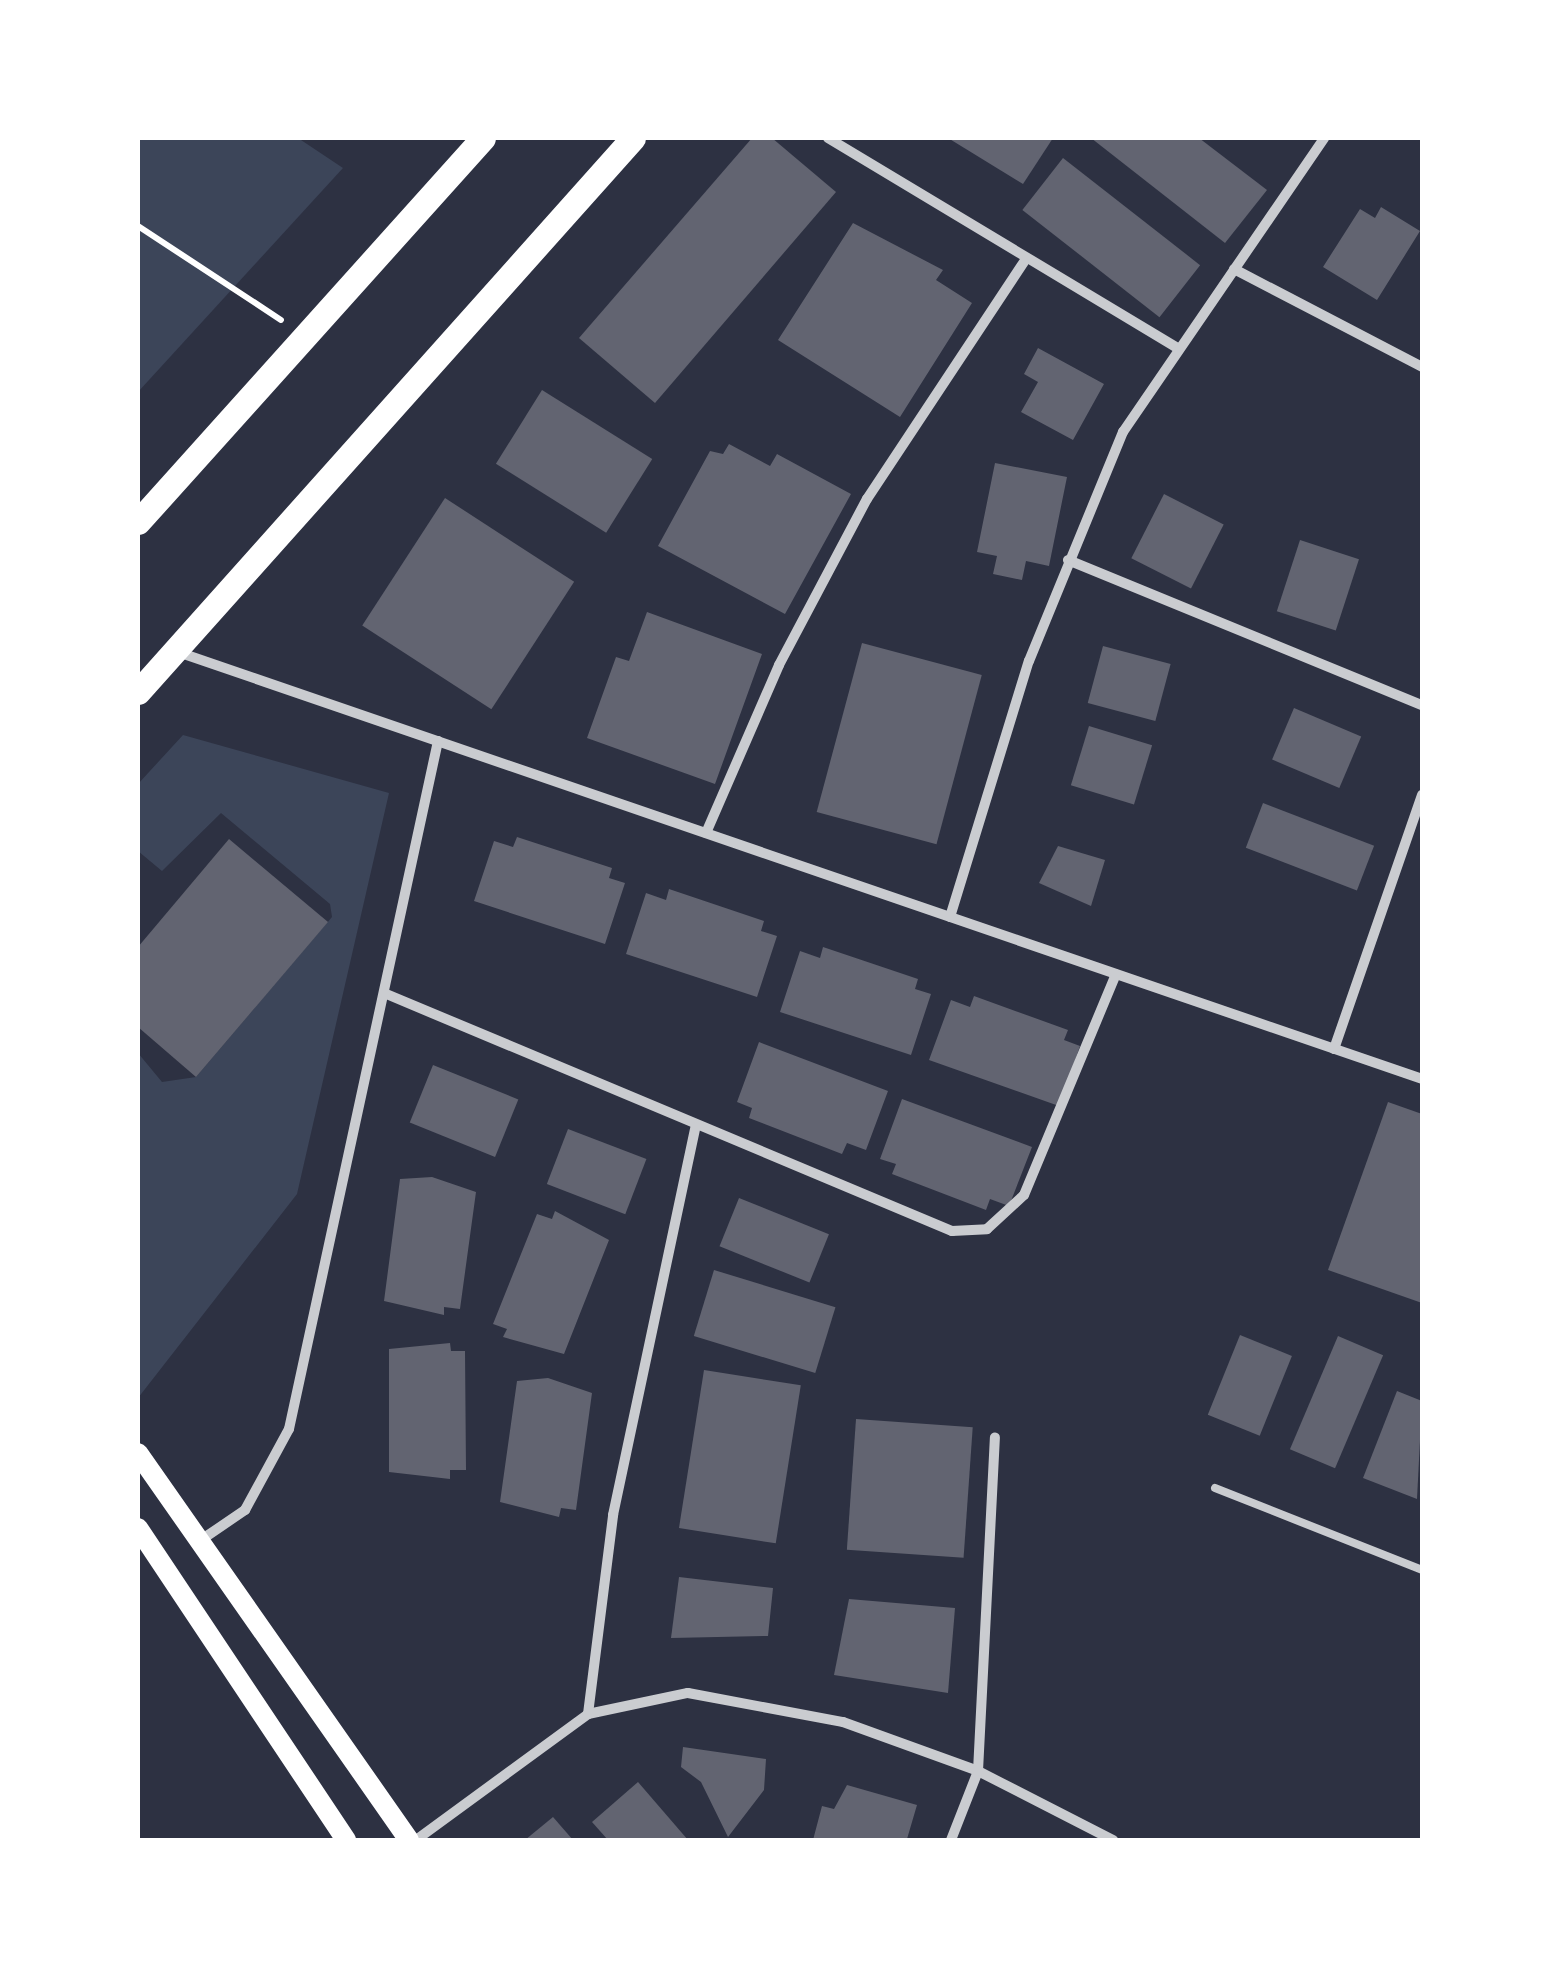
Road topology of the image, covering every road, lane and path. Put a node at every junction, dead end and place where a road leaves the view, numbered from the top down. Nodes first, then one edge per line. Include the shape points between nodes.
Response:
1 (482, 138) edge
2 (633, 138) edge
3 (828, 138) edge
4 (1324, 138) edge
5 (138, 226) edge
6 (1024, 262) junction
7 (1234, 269) junction
8 (304, 334) junction
9 (1177, 348) junction
10 (1422, 367) edge
11 (138, 522) edge
12 (1068, 560) junction
13 (174, 651) junction
14 (138, 692) edge
15 (1422, 705) edge
16 (438, 741) junction
17 (1422, 795) edge
18 (706, 833) junction
19 (950, 917) junction
20 (1116, 974) junction
21 (384, 993) junction
22 (1334, 1049) junction
23 (1422, 1079) edge
24 (694, 1128) junction
25 (995, 1437) dead end
26 (138, 1453) edge
27 (1216, 1488) dead end
28 (138, 1529) edge
29 (198, 1542) junction
30 (1422, 1570) edge
31 (588, 1714) junction
32 (978, 1771) junction
33 (346, 1840) edge
34 (412, 1840) edge
35 (951, 1840) edge
36 (1113, 1840) edge

1 - 8 main road
2 - 13 main road
3 - 6 street
4 - 7 street
5 - 8 path
6 - 9 street
6 - 18 street via 867,499 780,664
7 - 9 street
7 - 10 street
8 - 11 main road
9 - 12 street via 1123,432
12 - 15 street
12 - 19 street
13 - 14 main road
13 - 16 street
16 - 18 street
16 - 21 street
17 - 22 street
18 - 19 street
19 - 20 street
20 - 22 street
20 - 24 street via 1024,1196 987,1228 952,1231
21 - 24 street
21 - 29 street via 289,1429 244,1510
22 - 23 street
24 - 31 street via 614,1515
25 - 32 street
26 - 29 main road
27 - 30 lane
28 - 33 main road
29 - 34 main road
31 - 32 street via 688,1693 843,1722
31 - 34 street
32 - 35 street
32 - 36 street

